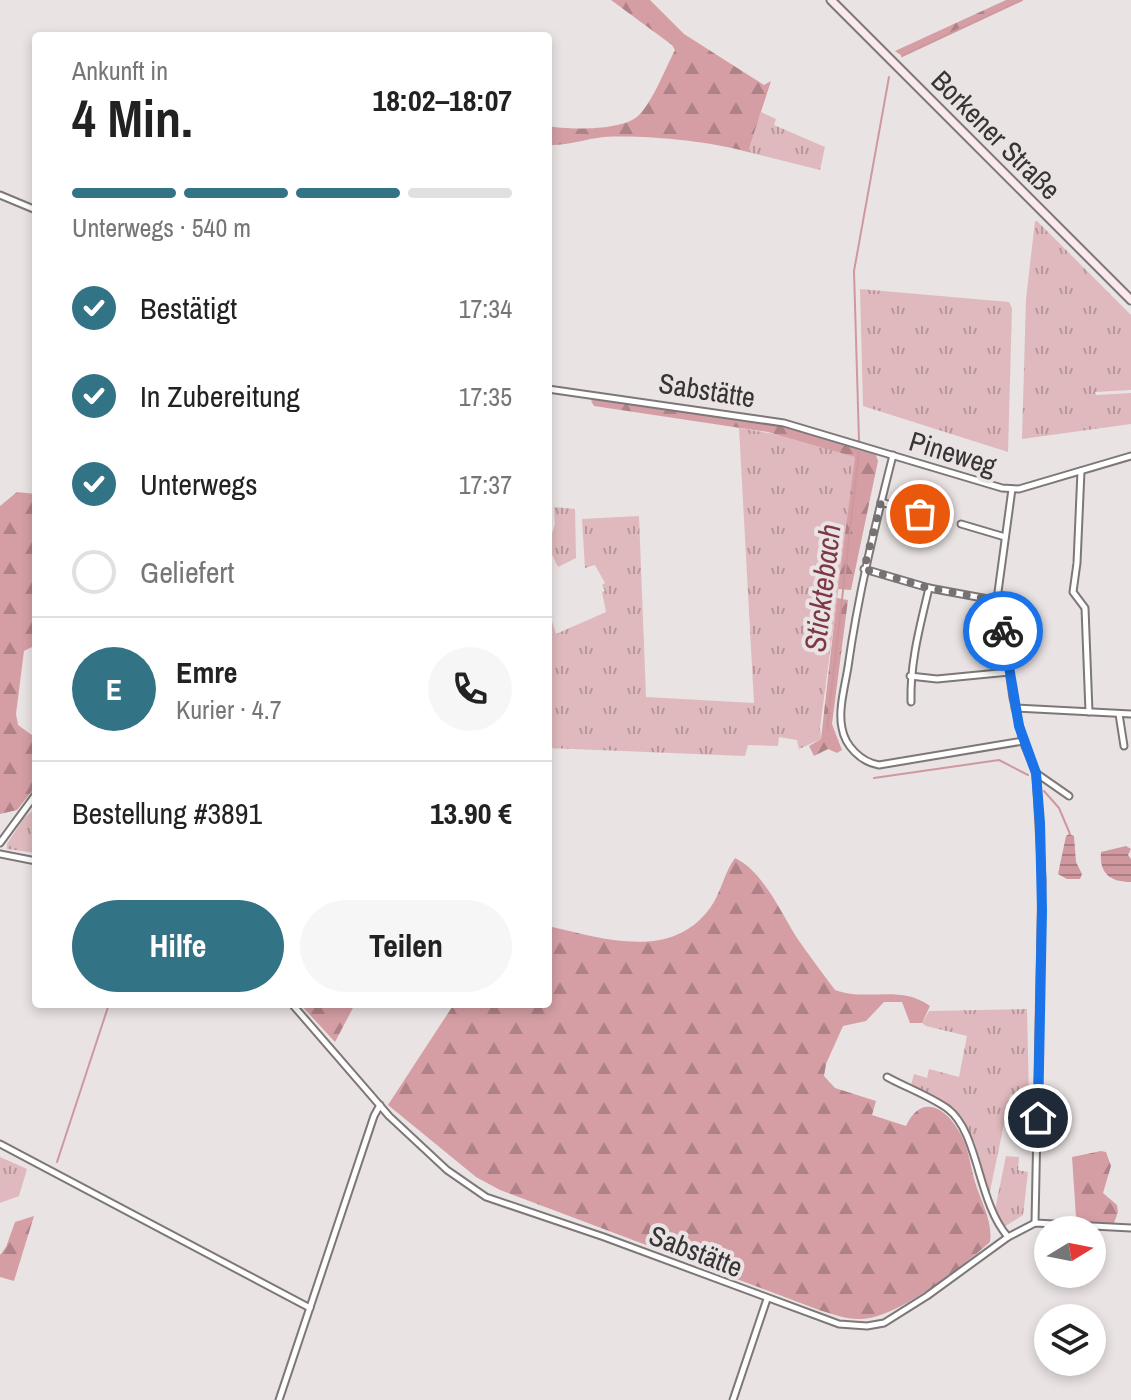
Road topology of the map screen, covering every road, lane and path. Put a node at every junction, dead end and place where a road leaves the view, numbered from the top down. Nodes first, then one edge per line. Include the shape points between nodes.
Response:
1 (831, 0) edge
2 (0, 195) edge
3 (32, 208) edge
4 (1131, 300) edge
5 (552, 390) edge
6 (857, 445) joint
7 (893, 455) junction
8 (1131, 456) edge
9 (1081, 471) junction
10 (1012, 489) junction
11 (881, 502) junction
12 (920, 514) dead end
13 (961, 524) dead end
14 (1005, 537) junction
15 (864, 569) junction
16 (929, 588) junction
17 (999, 601) junction
18 (1009, 672) junction
19 (910, 676) junction
20 (911, 702) dead end
21 (1015, 708) junction
22 (1089, 712) junction
23 (1119, 714) junction
24 (1131, 714) edge
25 (1023, 741) junction
26 (1124, 746) dead end
27 (1036, 773) junction
28 (1069, 796) dead end
29 (32, 799) edge
30 (0, 843) edge
31 (0, 854) edge
32 (32, 860) edge
33 (295, 1008) edge
34 (887, 1077) dead end
35 (380, 1105) junction
36 (0, 1144) edge
37 (1035, 1216) edge
38 (1034, 1224) edge
39 (1106, 1227) edge
40 (1131, 1228) edge
41 (1008, 1237) junction
42 (767, 1299) junction
43 (310, 1308) junction
44 (279, 1400) edge
45 (733, 1400) edge

1 - 4 main road, Borkener Straße
2 - 3 street
5 - 6 street, Sabstätte via 770,420
6 - 7 street, Pineweg
7 - 10 street, Pineweg
7 - 11 street
8 - 9 street, Pineweg
9 - 10 street, Pineweg
9 - 22 street via 1073,592 1085,608
10 - 14 street
11 - 12 street
11 - 15 street
13 - 14 street
14 - 17 street
15 - 16 street
15 - 25 street via 841,719 844,737 861,758 879,765
16 - 17 street
16 - 19 street
17 - 18 street
18 - 19 street via 937,679
18 - 21 street
19 - 20 street
21 - 22 street
21 - 25 street
22 - 23 street
23 - 24 street
23 - 26 street
25 - 27 street
27 - 28 street
27 - 37 street via 1042,880
29 - 30 street
31 - 32 street
33 - 35 street, Sabstätte
34 - 41 street via 948,1109 958,1120 991,1213
35 - 42 street, Sabstätte via 447,1170 493,1200
35 - 43 street
36 - 43 street
38 - 41 street, Sabstätte
39 - 40 street
41 - 42 street, Sabstätte via 884,1323 839,1324
42 - 45 street
43 - 44 street

